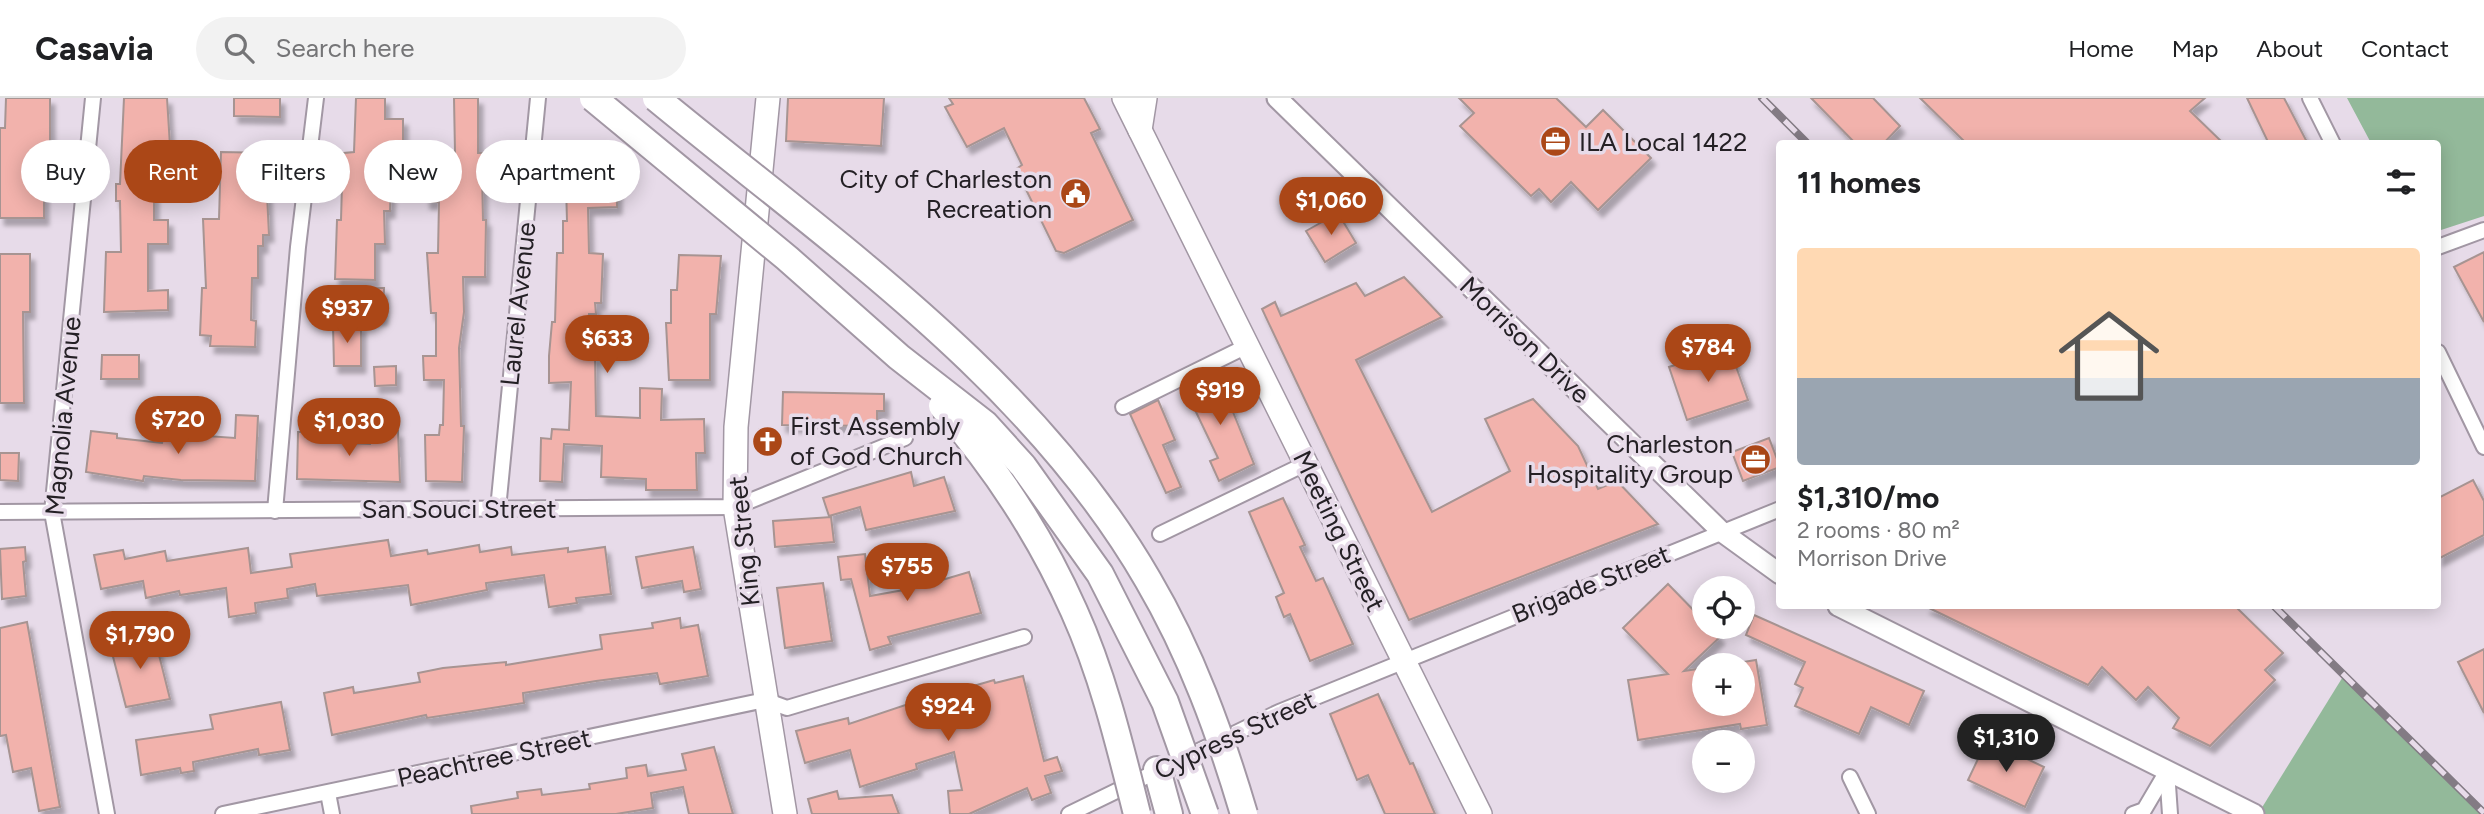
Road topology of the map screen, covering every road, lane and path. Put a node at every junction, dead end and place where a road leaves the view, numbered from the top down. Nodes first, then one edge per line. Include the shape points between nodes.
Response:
1 (93, 98) edge
2 (316, 98) edge
3 (538, 98) edge
4 (593, 98) edge
5 (656, 98) edge
6 (768, 98) edge
7 (1124, 98) edge
8 (1145, 98) edge
9 (1277, 98) edge
10 (2310, 98) edge
11 (1140, 131) junction
12 (2331, 140) edge
13 (2484, 230) edge
14 (2441, 246) edge
15 (1247, 346) junction
16 (899, 357) junction
17 (2441, 358) edge
18 (1123, 407) dead end
19 (905, 438) dead end
20 (2484, 447) edge
21 (1305, 464) junction
22 (734, 507) junction
23 (498, 509) junction
24 (275, 511) junction
25 (1776, 511) edge
26 (0, 512) edge
27 (52, 512) junction
28 (1722, 532) junction
29 (1160, 534) dead end
30 (1776, 571) edge
31 (1844, 609) edge
32 (1024, 637) dead end
33 (1402, 660) junction
34 (765, 700) junction
35 (1157, 770) junction
36 (2167, 771) junction
37 (1850, 778) dead end
38 (328, 793) junction
39 (107, 814) edge
40 (223, 814) edge
41 (332, 814) edge
42 (785, 814) edge
43 (1069, 814) edge
44 (1137, 814) edge
45 (1169, 814) edge
46 (1205, 814) edge
47 (1244, 814) edge
48 (1480, 814) edge
49 (1868, 814) edge
50 (2133, 814) edge
51 (2170, 814) edge
52 (2254, 814) edge

1 - 27 street, Magnolia Avenue
2 - 24 street
3 - 23 street, Laurel Avenue
4 - 16 highway, bridge
5 - 47 highway, bridge via 902,299 1036,426 1105,512 1148,579 1183,645
6 - 22 main road, King Street via 736,427
7 - 11 main road, Meeting Street
8 - 11 main road
9 - 28 main road, Morrison Drive
10 - 12 street
11 - 15 main road, Meeting Street
13 - 14 street
15 - 18 street
15 - 21 main road, Meeting Street
16 - 44 highway, bridge via 970,438 1052,565 1075,612 1118,740
16 - 46 highway, bridge via 985,424 1023,466 1100,574 1166,702
17 - 20 street
19 - 22 street, San Souci Street
21 - 29 street
21 - 33 main road, Meeting Street
22 - 23 street, San Souci Street
22 - 34 main road, King Street
23 - 24 street, San Souci Street
24 - 27 street, San Souci Street
25 - 28 street, Brigade Street
26 - 27 street, San Souci Street
27 - 39 street, Magnolia Avenue
28 - 30 main road, Morrison Drive
28 - 33 street, Brigade Street
31 - 36 main road
32 - 34 street via 787,708
33 - 35 street, Cypress Street
33 - 48 main road, Meeting Street
34 - 38 street, Peachtree Street
34 - 42 main road, King Street
35 - 43 street, Cypress Street
35 - 45 highway
36 - 50 street via 2144,810
36 - 51 street
36 - 52 main road
37 - 49 street
38 - 40 street, Peachtree Street
38 - 41 street

